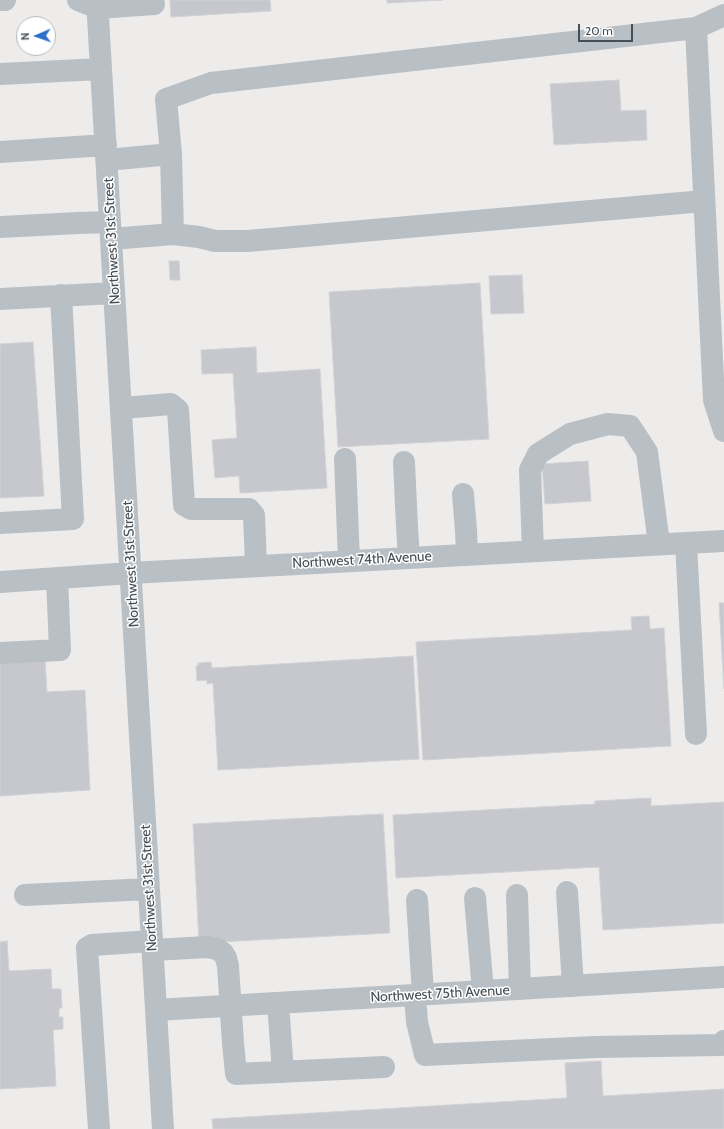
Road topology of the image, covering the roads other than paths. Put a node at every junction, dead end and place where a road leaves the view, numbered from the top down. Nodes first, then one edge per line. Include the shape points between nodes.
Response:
1 (0, 0) edge
2 (5, 0) edge
3 (78, 0) edge
4 (153, 0) edge
5 (98, 4) edge
6 (724, 16) edge
7 (696, 28) junction
8 (101, 69) junction
9 (0, 74) edge
10 (0, 152) edge
11 (106, 152) junction
12 (171, 154) junction
13 (704, 201) junction
14 (0, 227) edge
15 (111, 231) junction
16 (173, 234) junction
17 (114, 293) junction
18 (61, 295) junction
19 (0, 299) edge
20 (122, 408) junction
21 (724, 431) edge
22 (345, 460) dead end
23 (404, 462) dead end
24 (463, 494) dead end
25 (0, 523) edge
26 (724, 541) edge
27 (686, 543) junction
28 (660, 544) junction
29 (533, 551) junction
30 (467, 555) junction
31 (409, 558) junction
32 (349, 561) junction
33 (256, 566) junction
34 (131, 573) junction
35 (58, 578) junction
36 (0, 582) edge
37 (0, 653) edge
38 (696, 734) dead end
39 (149, 890) junction
40 (567, 892) dead end
41 (517, 895) dead end
42 (25, 896) dead end
43 (475, 898) dead end
44 (417, 900) dead end
45 (152, 946) junction
46 (724, 977) edge
47 (573, 986) junction
48 (520, 989) junction
49 (483, 991) junction
50 (419, 995) junction
51 (278, 1003) junction
52 (230, 1006) junction
53 (156, 1010) junction
54 (724, 1041) edge
55 (384, 1067) dead end
56 (283, 1072) junction
57 (99, 1129) edge
58 (163, 1129) edge

1 - 2 street
3 - 5 street
4 - 5 street via 154,4
5 - 8 street, Northwest 31st Street
6 - 7 street
7 - 12 street via 211,83 166,99
7 - 13 street
8 - 9 street
8 - 11 street, Northwest 31st Street
10 - 11 street
11 - 12 street
11 - 15 street, Northwest 31st Street
12 - 16 street
13 - 16 street via 248,241 215,240
13 - 21 street via 714,400
14 - 15 street via 78,223
15 - 16 street
15 - 17 street, Northwest 31st Street
17 - 18 street
17 - 20 street, Northwest 31st Street
18 - 19 street
18 - 25 street via 73,519
20 - 33 street via 171,404 178,410 184,505 191,509 249,509 254,515
20 - 34 street, Northwest 31st Street
22 - 32 street
23 - 31 street
24 - 30 street
26 - 27 street, Northwest 74th Avenue
27 - 28 street, Northwest 74th Avenue
27 - 38 street
28 - 29 street, Northwest 74th Avenue
28 - 29 street via 647,452 630,426 608,424 570,434 538,454 530,470
29 - 30 street, Northwest 74th Avenue
30 - 31 street, Northwest 74th Avenue
31 - 32 street, Northwest 74th Avenue
32 - 33 street, Northwest 74th Avenue
33 - 34 street, Northwest 74th Avenue
34 - 35 street, Northwest 74th Avenue
34 - 39 street, Northwest 31st Street
35 - 36 street, Northwest 74th Avenue
35 - 37 street via 60,650
39 - 42 street
39 - 45 street, Northwest 31st Street
40 - 47 street
41 - 48 street
43 - 49 street
44 - 50 street
45 - 52 street via 208,948 223,952 228,966
45 - 53 street, Northwest 31st Street
45 - 57 street via 92,945 87,948
46 - 47 street, Northwest 75th Avenue
47 - 48 street, Northwest 75th Avenue
48 - 49 street, Northwest 75th Avenue
49 - 50 street, Northwest 75th Avenue
50 - 51 street, Northwest 75th Avenue
50 - 54 street via 417,1022 425,1055 595,1047 721,1045
51 - 52 street, Northwest 75th Avenue
51 - 56 street
52 - 53 street, Northwest 75th Avenue
52 - 56 street via 236,1074
53 - 58 street, Northwest 31st Street
55 - 56 street

